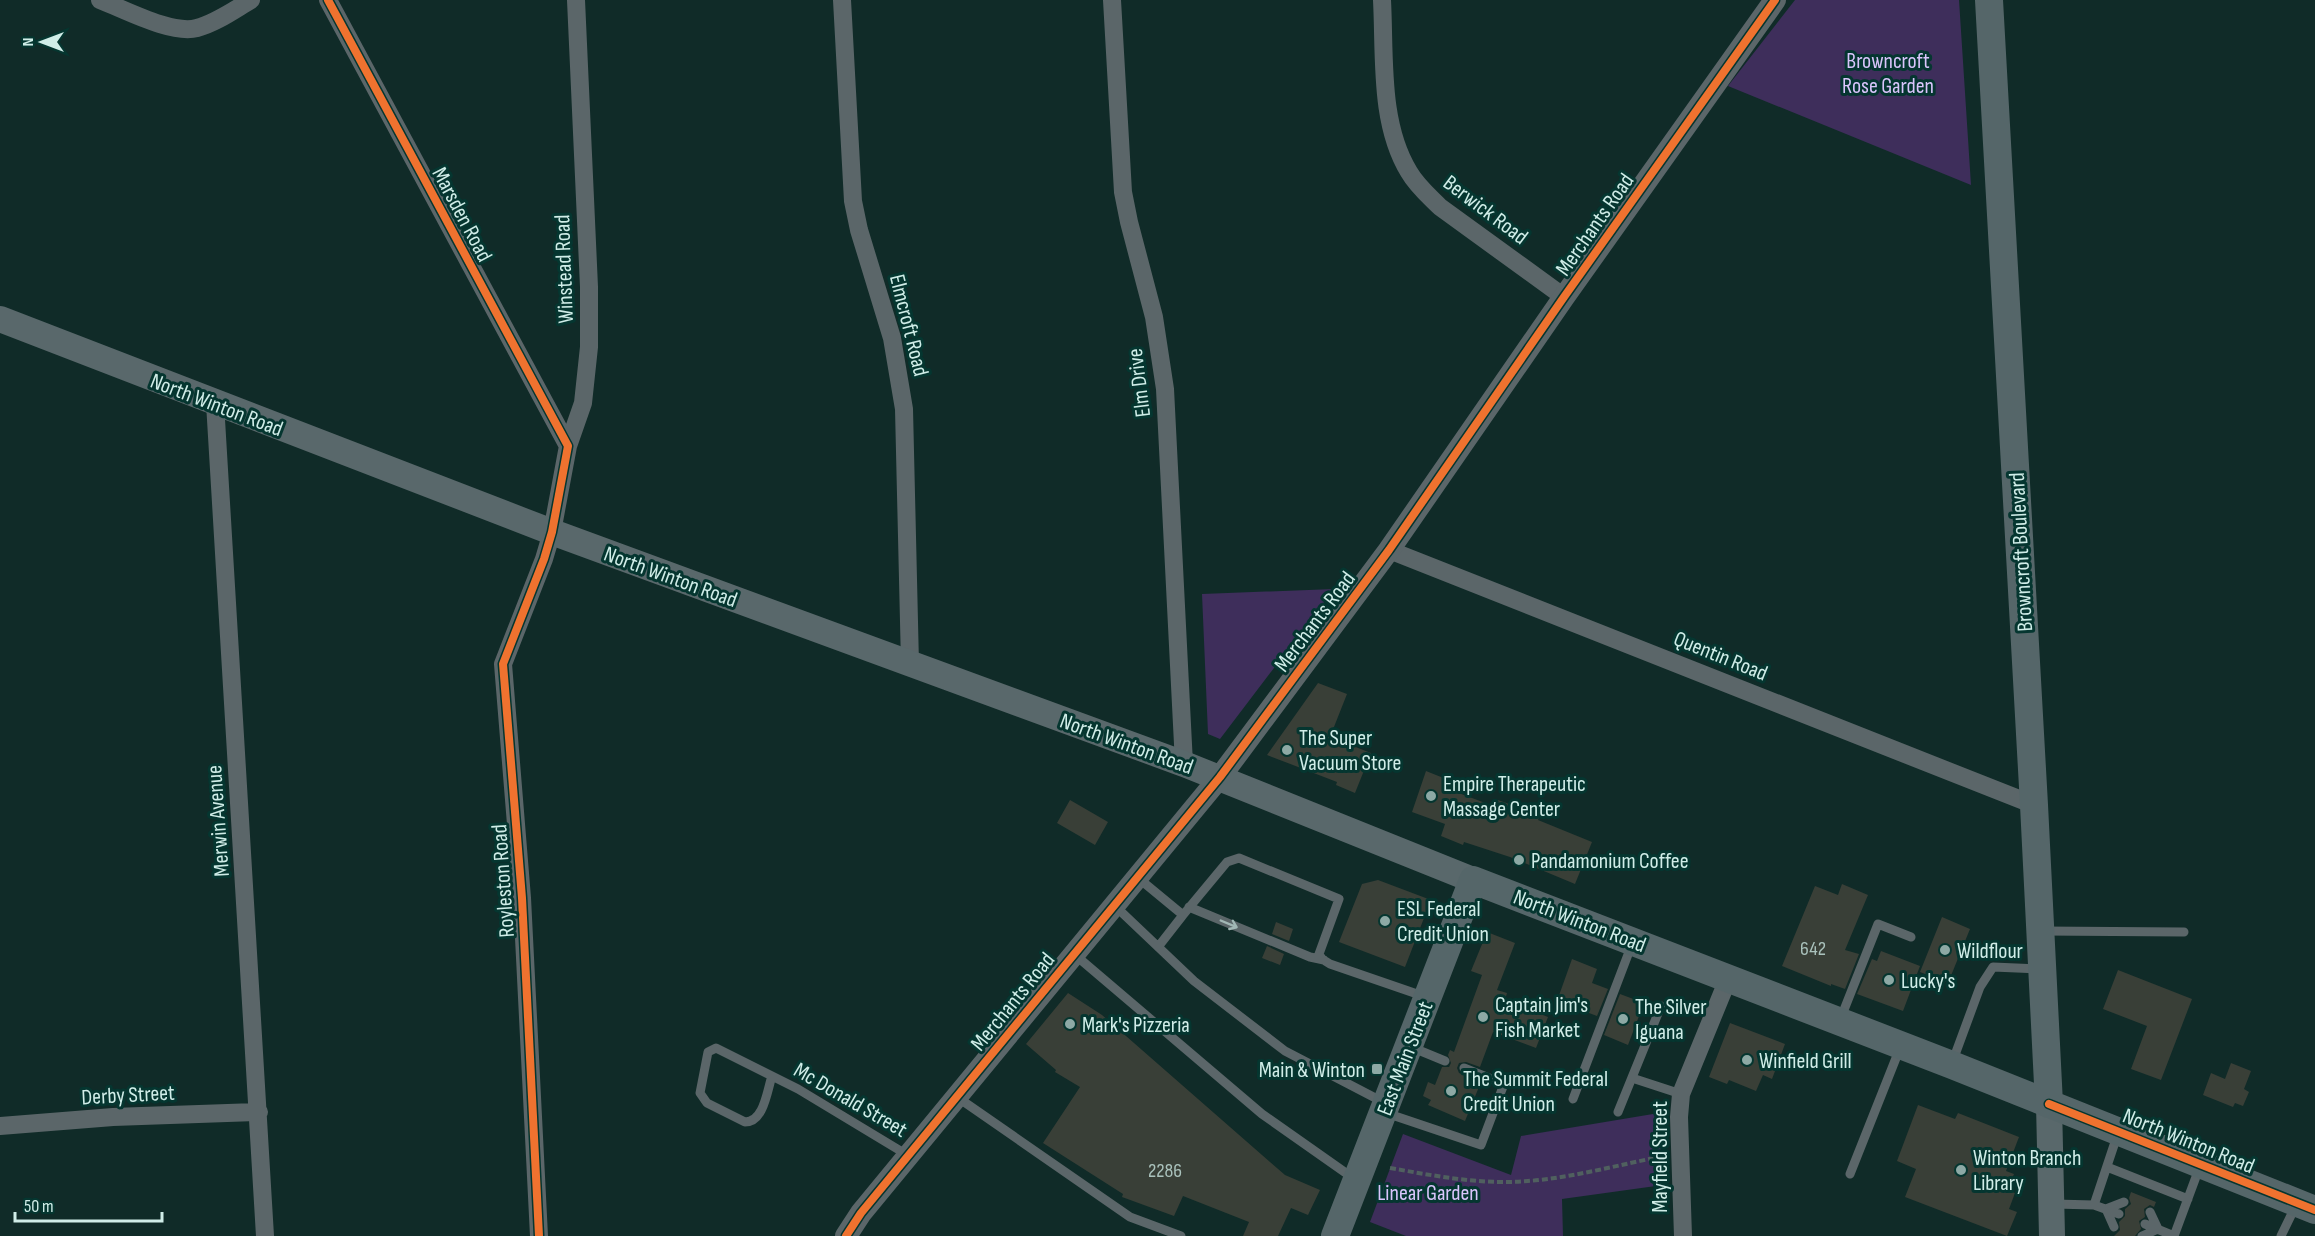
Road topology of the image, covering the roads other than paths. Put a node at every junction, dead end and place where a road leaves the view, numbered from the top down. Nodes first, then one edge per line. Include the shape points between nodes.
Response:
1 (100, 0) edge
2 (251, 0) edge
3 (327, 0) edge
4 (576, 0) edge
5 (842, 0) edge
6 (1112, 0) edge
7 (1382, 0) edge
8 (1775, 0) edge
9 (1989, 0) edge
10 (1564, 297) junction
11 (0, 319) edge
12 (215, 403) junction
13 (568, 446) junction
14 (552, 532) junction
15 (1389, 550) junction
16 (910, 664) junction
17 (1185, 764) junction
18 (1220, 777) junction
19 (2034, 805) junction
20 (1137, 877) junction
21 (1473, 880) junction
22 (1114, 905) junction
23 (1186, 911) junction
24 (2040, 931) junction
25 (2184, 932) dead end
26 (1911, 937) dead end
27 (1634, 940) junction
28 (1158, 947) junction
29 (1073, 954) junction
30 (1324, 960) junction
31 (2042, 969) junction
32 (1728, 979) junction
33 (1428, 997) junction
34 (1661, 1006) dead end
35 (1839, 1022) junction
36 (1409, 1046) junction
37 (1900, 1046) junction
38 (1445, 1060) dead end
39 (1952, 1065) junction
40 (1464, 1068) dead end
41 (772, 1076) junction
42 (1632, 1078) junction
43 (1681, 1094) junction
44 (957, 1097) junction
45 (1573, 1099) dead end
46 (2049, 1104) junction
47 (1385, 1108) junction
48 (259, 1112) junction
49 (1618, 1112) dead end
50 (0, 1126) edge
51 (2118, 1131) junction
52 (909, 1156) junction
53 (2201, 1164) junction
54 (2107, 1167) junction
55 (1850, 1174) dead end
56 (1357, 1181) junction
57 (2188, 1199) junction
58 (2124, 1202) dead end
59 (2052, 1204) junction
60 (2094, 1205) junction
61 (2306, 1207) edge
62 (2106, 1209) junction
63 (2150, 1212) dead end
64 (2119, 1214) dead end
65 (2145, 1224) dead end
66 (2114, 1227) dead end
67 (2158, 1229) junction
68 (266, 1236) edge
69 (540, 1236) edge
70 (846, 1236) edge
71 (1181, 1236) edge
72 (1335, 1236) edge
73 (1683, 1236) edge
74 (2052, 1236) edge
75 (2142, 1236) edge
76 (2281, 1236) edge

1 - 2 street via 188,30 207,25
3 - 13 street, Marsden Road
4 - 13 street, Winstead Road via 589,347 583,404
5 - 16 street, Elmcroft Road via 853,201 892,338 904,409
6 - 17 street, Elm Drive via 1123,192 1154,317 1166,388
7 - 10 street, Berwick Road via 1389,116 1410,174 1440,207
8 - 10 street, Merchants Road
9 - 19 main road, Browncroft Boulevard
10 - 15 street, Merchants Road
11 - 12 main road, North Winton Road
12 - 14 main road, North Winton Road
12 - 48 street, Merwin Avenue
13 - 14 street, Winstead Road
14 - 16 main road, North Winton Road
14 - 69 street, Royleston Road via 503,664 522,898
15 - 18 street, Merchants Road
15 - 19 street, Quentin Road
16 - 17 main road, North Winton Road
17 - 18 main road, North Winton Road
18 - 20 street, Merchants Road
18 - 21 main road, North Winton Road
19 - 24 main road, Browncroft Boulevard
20 - 22 street, Merchants Road
20 - 23 lane
21 - 27 main road, North Winton Road
21 - 33 main road, East Main Street
22 - 28 lane
22 - 29 street, Merchants Road
23 - 28 lane
23 -> 30 lane
23 - 30 lane via 1227,862 1239,858 1339,899 1319,954
24 - 25 lane
24 - 31 main road, Browncroft Boulevard
26 - 35 lane via 1878,924
27 - 32 main road, North Winton Road
27 - 45 lane
28 - 47 lane via 1194,981 1284,1052
29 - 44 street, Merchants Road
29 - 56 lane via 1262,1114
30 - 33 lane
31 - 39 lane via 1993,967 1980,987
31 - 46 main road, Browncroft Boulevard
32 - 35 main road, North Winton Road
32 - 43 street, Mayfield Street
33 - 36 main road, East Main Street
34 - 42 lane
35 - 37 main road, North Winton Road
36 - 38 lane
36 - 47 main road, East Main Street
37 - 39 main road, North Winton Road
37 - 55 lane
39 - 46 main road, North Winton Road
40 - 47 lane via 1504,1084 1481,1145
41 - 41 lane, Mc Donald Street via 711,1049 700,1092 707,1103 752,1122 758,1118
41 - 52 lane, Mc Donald Street
42 - 43 lane
42 - 49 lane
43 - 73 street, Mayfield Street
44 - 52 street, Merchants Road
44 - 71 lane via 1130,1217
46 - 51 main road, North Winton Road
46 - 59 main road
47 - 56 main road, East Main Street
48 - 50 street, Derby Street
48 - 68 street, Merwin Avenue
51 - 53 main road, North Winton Road
51 - 54 lane
52 - 70 street, Merchants Road
53 - 57 lane
53 - 61 main road, North Winton Road
54 - 57 lane
54 - 60 lane
56 - 72 main road, East Main Street
57 - 67 lane via 2174,1236
58 - 62 lane
59 - 60 lane
59 - 74 main road
60 - 62 lane
61 - 76 lane
62 - 64 lane
62 - 66 lane
63 - 67 lane
65 - 67 lane
67 - 75 lane

